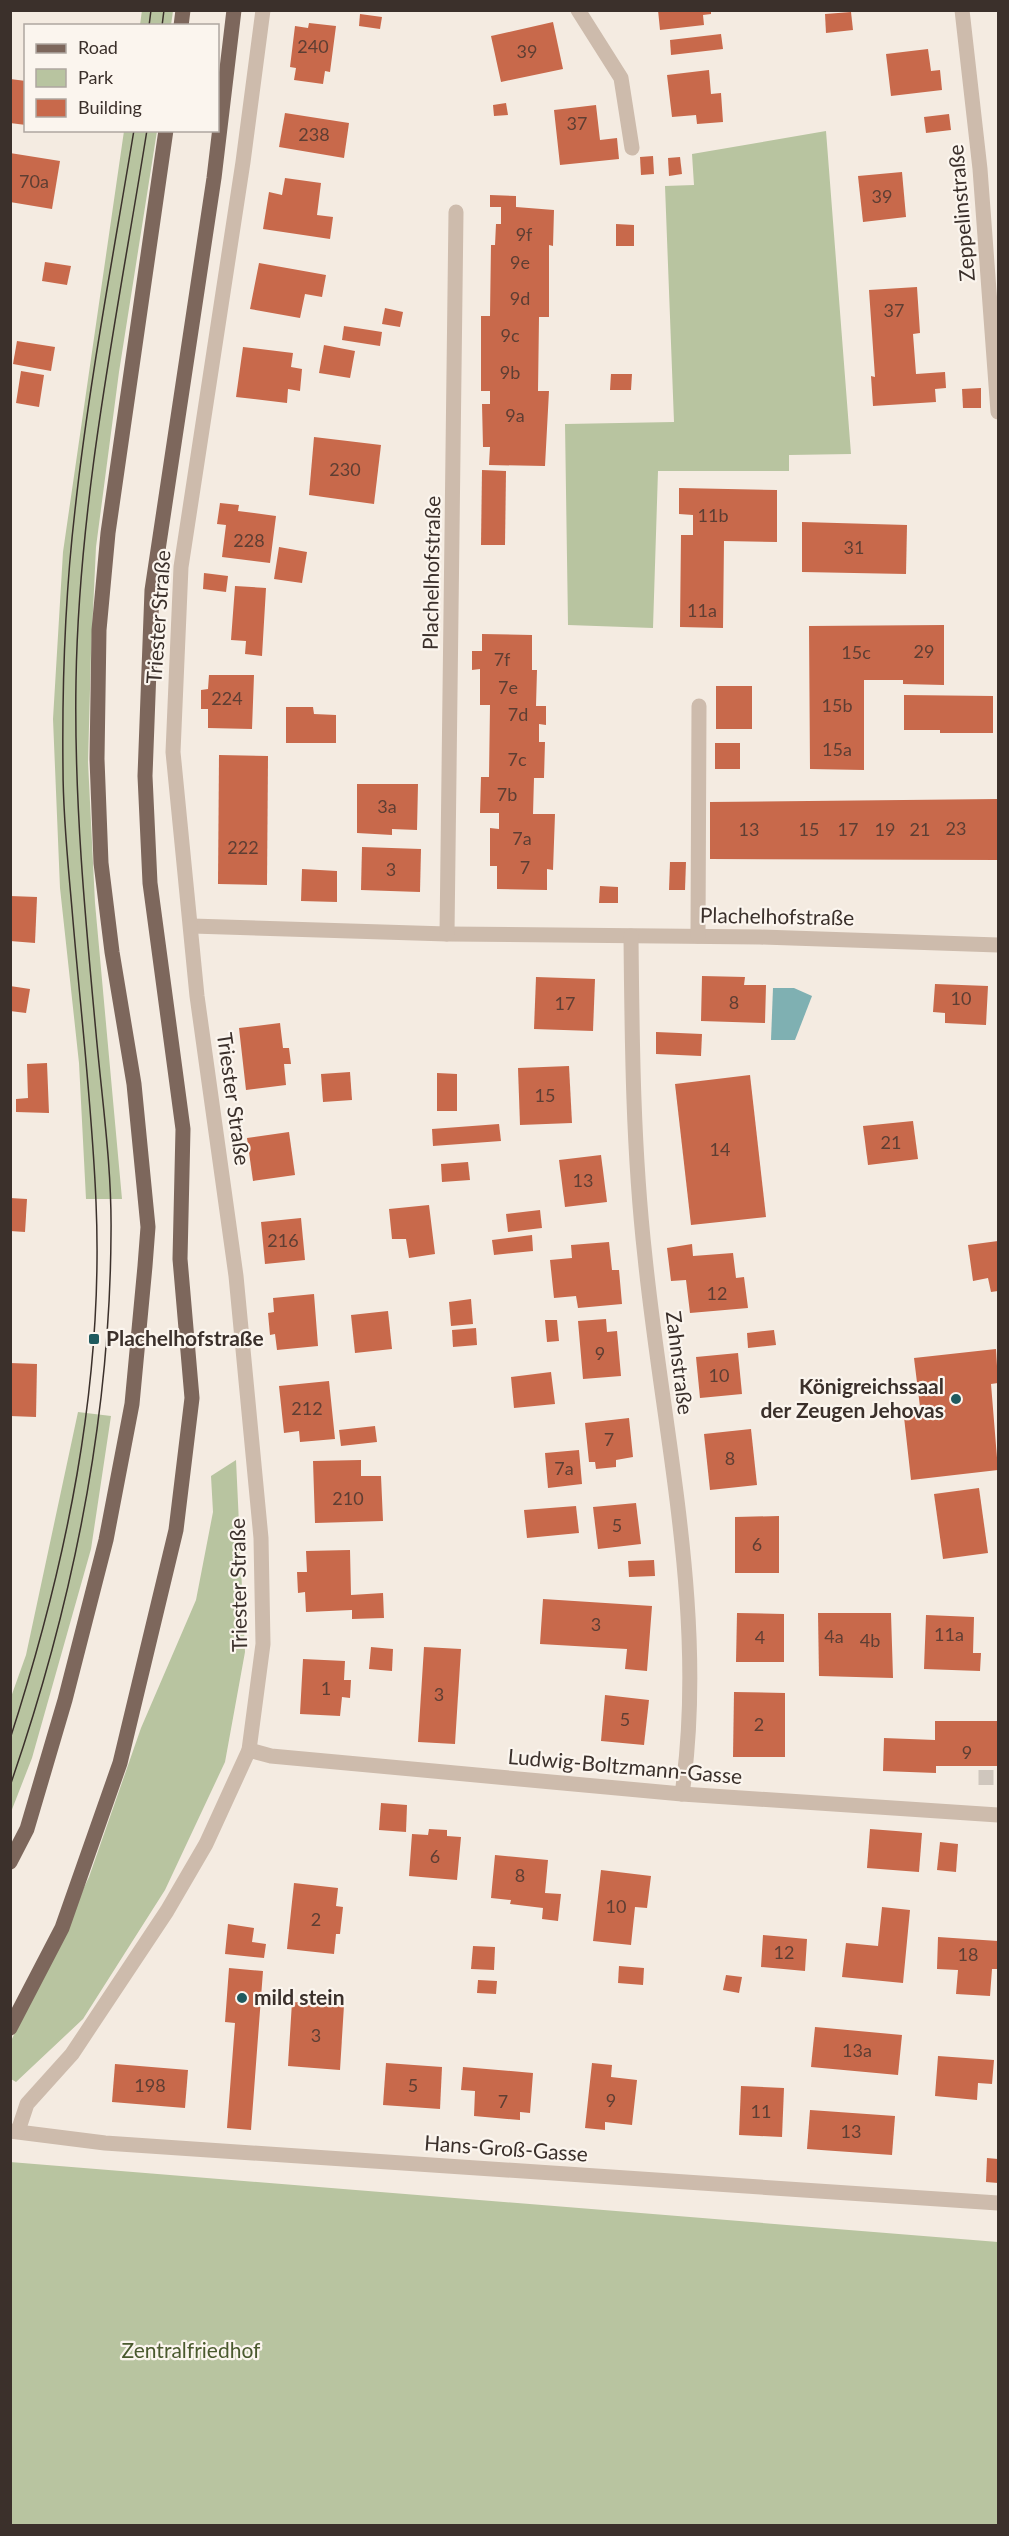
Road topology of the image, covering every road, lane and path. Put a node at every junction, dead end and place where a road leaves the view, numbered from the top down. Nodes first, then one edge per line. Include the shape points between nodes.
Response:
1 (234, 10) edge
2 (262, 10) edge
3 (578, 10) edge
4 (962, 10) edge
5 (166, 132) edge
6 (632, 148) dead end
7 (456, 212) dead end
8 (994, 287) edge
9 (999, 412) edge
10 (699, 706) dead end
11 (192, 926) junction
12 (447, 934) junction
13 (631, 936) junction
14 (699, 936) junction
15 (999, 945) edge
16 (249, 1750) junction
17 (682, 1794) junction
18 (999, 1815) edge
19 (10, 1862) edge
20 (10, 2028) edge
21 (14, 2131) edge
22 (999, 2203) edge

1 - 20 main road, Triester Straße via 214,178 152,590 145,776 150,883 183,1129 180,1259 192,1398 176,1530 120,1763 62,1928
2 - 11 street, Triester Straße via 243,162 181,567 173,752
3 - 6 street via 621,78
4 - 8 street, Zeppelinstraße
5 - 19 main road via 108,533 99,630 97,759 101,863 134,1084 148,1227 145,1266 132,1404 106,1540 27,1829
7 - 12 street, Plachelhofstraße
8 - 9 street, Zeppelinstraße
10 - 14 street
11 - 12 street, Plachelhofstraße
11 - 16 street, Triester Straße via 196,996 236,1276 261,1538 263,1644
12 - 13 street, Plachelhofstraße
13 - 14 street, Plachelhofstraße
13 - 17 street, Zahnstraße via 631,1078 645,1257 684,1565 689,1678
14 - 15 street, Plachelhofstraße
16 - 17 street, Ludwig-Boltzmann-Gasse via 283,1757
16 - 21 street, Triester Straße via 206,1844 167,1911 72,2055 27,2104
17 - 18 street, Ludwig-Boltzmann-Gasse
21 - 22 street, Hans-Groß-Gasse via 117,2144

